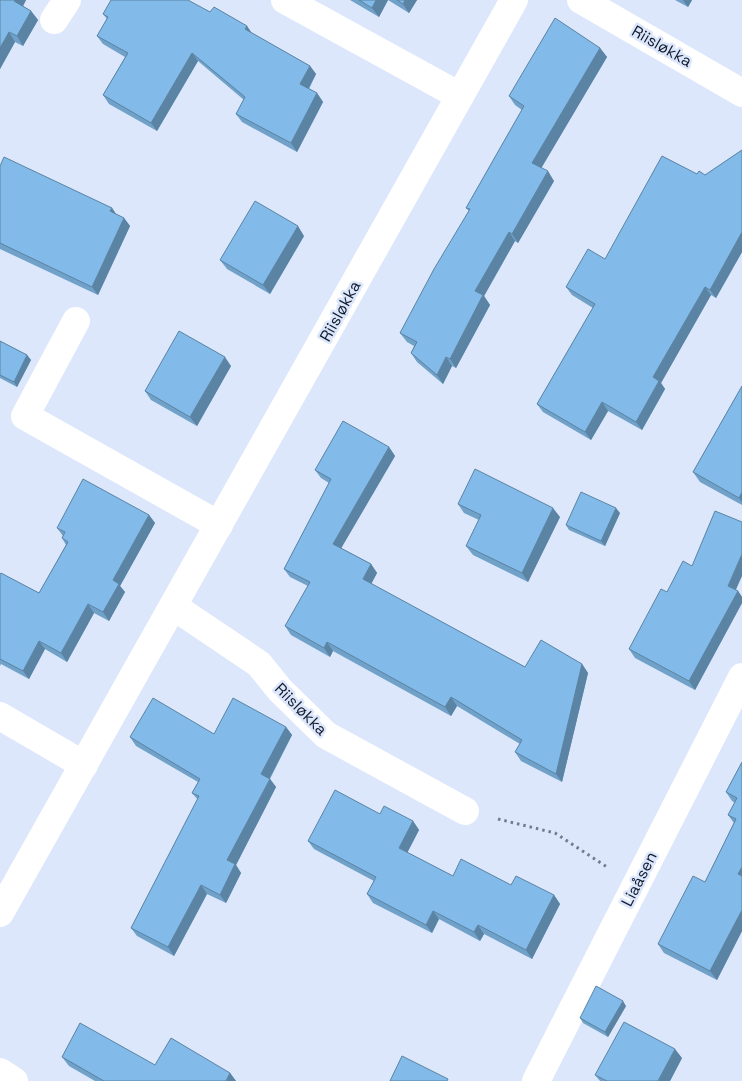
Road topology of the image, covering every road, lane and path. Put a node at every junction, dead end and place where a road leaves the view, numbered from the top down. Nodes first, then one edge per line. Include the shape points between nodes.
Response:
1 (285, 0) edge
2 (514, 0) edge
3 (582, 0) edge
4 (742, 93) edge
5 (460, 96) junction
6 (76, 321) dead end
7 (219, 524) junction
8 (173, 606) junction
9 (742, 678) edge
10 (0, 716) edge
11 (84, 765) junction
12 (465, 811) joint
13 (635, 885) junction
14 (0, 912) edge
15 (0, 1072) edge
16 (14, 1081) edge
17 (536, 1081) edge

1 - 5 street
2 - 5 street, Riisløkka
3 - 4 street, Riisløkka
5 - 7 street, Riisløkka
6 - 7 street via 25,416
7 - 8 street, Riisløkka
8 - 11 street, Riisløkka
8 - 12 street, Riisløkka via 259,664 280,690 326,735
9 - 13 street, Liaåsen
10 - 11 street
11 - 14 street, Riisløkka
12 - 13 path via 555,833
13 - 17 street, Liaåsen
15 - 16 street

